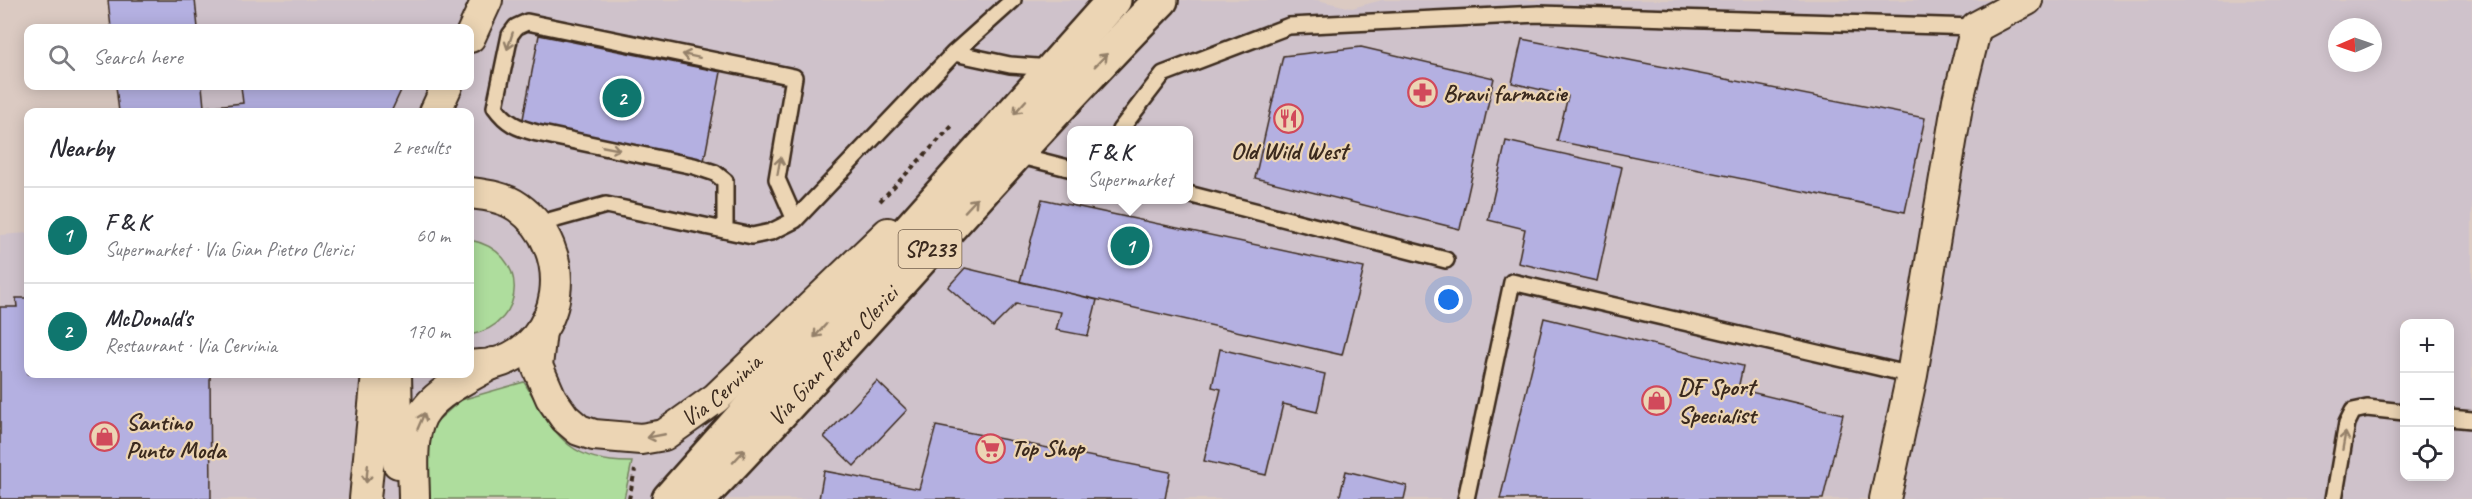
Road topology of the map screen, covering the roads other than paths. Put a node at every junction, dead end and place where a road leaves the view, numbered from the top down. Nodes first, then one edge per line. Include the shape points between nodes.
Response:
1 (487, 0) edge
2 (1013, 0) edge
3 (1114, 0) edge
4 (1161, 0) edge
5 (2027, 0) edge
6 (1976, 27) junction
7 (474, 28) edge
8 (954, 53) junction
9 (1054, 68) junction
10 (447, 90) edge
11 (449, 90) edge
12 (437, 108) edge
13 (449, 108) edge
14 (1123, 126) edge
15 (1017, 155) junction
16 (1067, 168) edge
17 (476, 188) edge
18 (1193, 195) edge
19 (924, 214) junction
20 (795, 220) junction
21 (538, 224) junction
22 (725, 231) junction
23 (1446, 260) dead end
24 (540, 331) junction
25 (481, 364) edge
26 (1912, 375) junction
27 (377, 378) edge
28 (396, 378) edge
29 (464, 378) edge
30 (2400, 412) edge
31 (2454, 418) edge
32 (2472, 420) edge
33 (365, 499) edge
34 (399, 499) edge
35 (414, 499) edge
36 (669, 499) edge
37 (699, 499) edge
38 (1466, 499) edge
39 (1885, 499) edge
40 (2334, 499) edge

1 - 7 street
2 - 8 lane
3 - 9 main road, Via Gian Pietro Clerici / SP233
15 -> 4 main road, Via Gian Pietro Clerici / SP233
5 - 6 street
6 - 14 lane via 1539,14 1289,27 1163,74
6 - 26 street via 1958,100
8 - 9 lane via 1010,65
8 - 20 lane
9 -> 19 main road, Via Gian Pietro Clerici / SP233
10 - 12 street
11 - 13 street
15 - 16 lane
37 -> 15 main road, Via Gian Pietro Clerici / SP233
17 - 21 street via 517,205
18 - 23 lane
19 -> 24 street, Via Cervinia via 901,221 716,398 664,435 641,439 579,430 551,398 537,366
19 -> 36 main road, Via Gian Pietro Clerici / SP233
20 - 22 lane via 752,236
20 -> 22 lane via 777,179 794,78 527,22 516,27 510,35 495,107 504,119 537,133 715,173 725,181
21 - 22 lane via 606,205
21 - 24 street via 552,248 558,276 554,305
24 - 25 street via 519,351
26 - 38 lane via 1512,282
26 - 39 street
27 -> 33 street
28 - 34 street
35 -> 29 street via 416,432 426,408
40 -> 30 lane via 2347,423 2353,411 2367,408
31 - 32 lane

